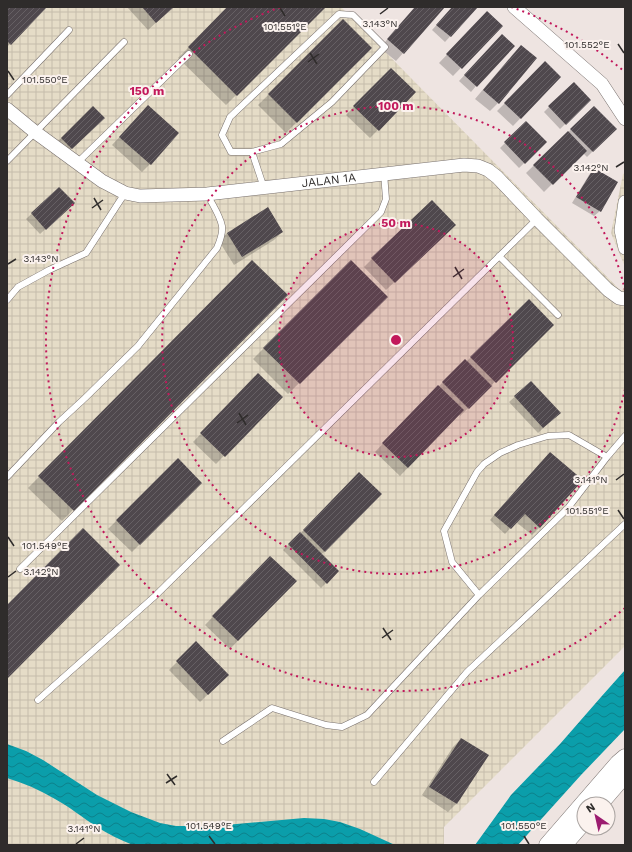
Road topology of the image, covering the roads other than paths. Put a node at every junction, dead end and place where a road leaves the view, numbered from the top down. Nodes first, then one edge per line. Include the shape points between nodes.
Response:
1 (514, 7) edge
2 (69, 30) dead end
3 (124, 42) dead end
4 (189, 54) dead end
5 (7, 95) edge
6 (7, 109) edge
7 (625, 119) edge
8 (35, 132) junction
9 (252, 152) junction
10 (7, 161) edge
11 (77, 163) junction
12 (384, 173) junction
13 (264, 188) junction
14 (125, 193) junction
15 (207, 194) junction
16 (625, 202) edge
17 (537, 219) junction
18 (625, 248) edge
19 (499, 256) junction
20 (625, 299) edge
21 (7, 300) edge
22 (558, 315) dead end
23 (625, 436) edge
24 (608, 457) junction
25 (7, 477) edge
26 (625, 524) edge
27 (20, 569) dead end
28 (479, 595) junction
29 (38, 700) dead end
30 (223, 741) dead end
31 (625, 757) edge
32 (625, 775) edge
33 (374, 782) dead end
34 (607, 796) edge
35 (576, 831) edge
36 (547, 845) edge
37 (564, 845) edge

1 - 7 street via 602,84
2 - 5 lane
3 - 8 lane
4 - 11 lane
6 - 8 street, JALAN 1A
8 - 10 lane
8 - 11 street, JALAN 1A
9 - 9 lane via 231,152 222,135 230,117 339,14 354,15 385,47 332,102 281,144
9 - 13 lane
11 - 14 street, JALAN 1A via 102,181
12 - 13 street, JALAN 1A
12 - 17 street, JALAN 1A via 464,165 478,166 497,177
12 - 27 lane via 386,199 381,212
13 - 15 street, JALAN 1A
14 - 15 street, JALAN 1A via 140,196
14 - 21 lane via 86,253 18,287
15 - 25 lane via 222,227 217,248 138,346 59,422
16 - 18 street via 621,230
17 - 19 lane
17 - 20 street, JALAN 1A via 608,290
19 - 22 lane
19 - 29 lane via 155,596
23 - 24 lane
24 - 28 lane via 568,508
24 - 28 lane via 569,435 548,436 518,445 484,464 444,531 452,562
26 - 33 lane via 467,672
28 - 30 lane via 367,715 342,727 326,725 272,708
31 - 36 street
32 - 34 street
35 - 37 street

